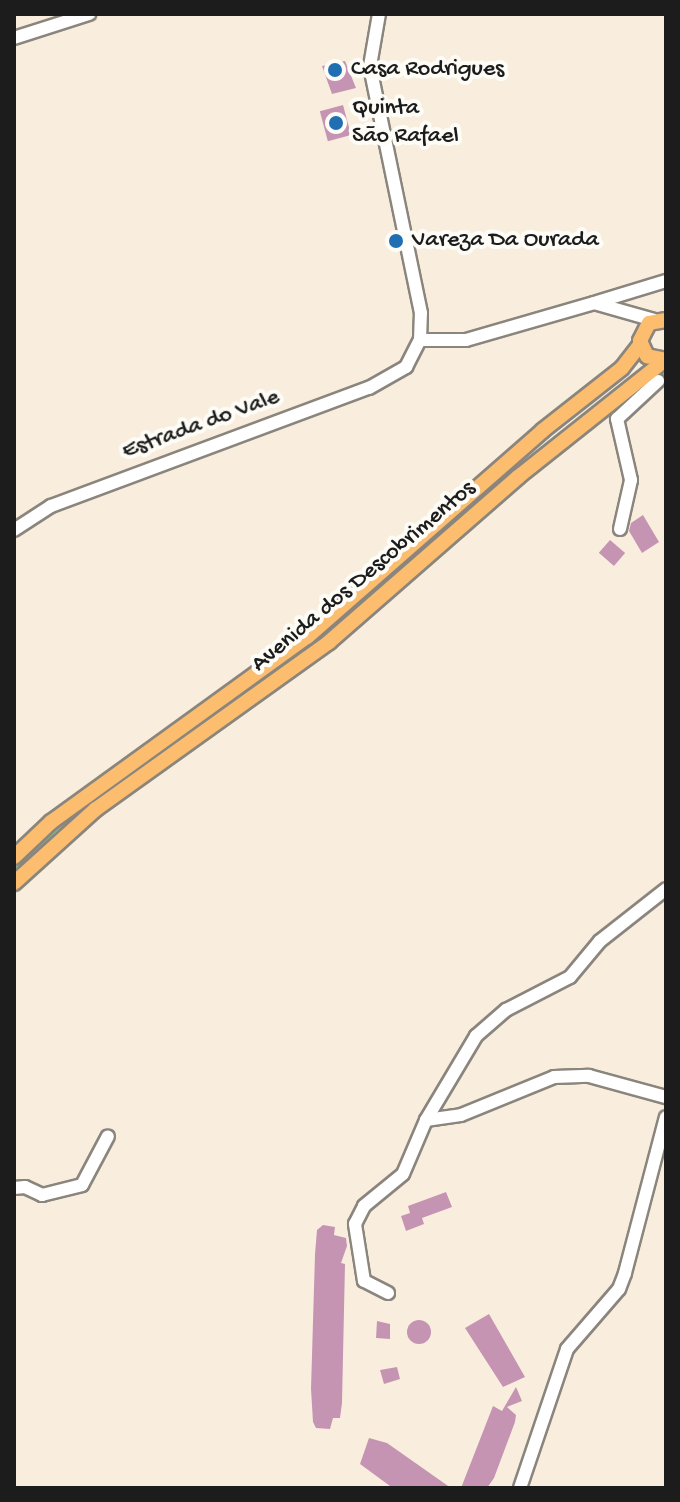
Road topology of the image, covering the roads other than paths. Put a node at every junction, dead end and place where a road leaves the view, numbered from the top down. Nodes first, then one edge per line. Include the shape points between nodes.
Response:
1 (89, 14) edge
2 (379, 14) edge
3 (14, 38) edge
4 (666, 281) edge
5 (599, 303) junction
6 (660, 320) edge
7 (420, 340) junction
8 (640, 345) junction
9 (665, 360) edge
10 (654, 376) junction
11 (666, 394) edge
12 (620, 529) dead end
13 (14, 530) edge
14 (14, 857) edge
15 (14, 883) edge
16 (666, 889) edge
17 (666, 1097) edge
18 (666, 1117) edge
19 (426, 1120) junction
20 (108, 1136) dead end
21 (14, 1188) edge
22 (388, 1293) dead end
23 (520, 1488) edge

1 - 3 street
2 - 7 street via 370,66 421,313
4 - 5 street
5 - 6 street
5 - 7 street via 466,340
6 - 8 main road, Avenida dos Descobrimentos via 641,331
7 - 13 street, Estrada do Vale via 406,367 369,388 51,506
8 - 9 main road via 647,356
8 - 14 main road, Avenida dos Descobrimentos via 622,368 542,431 307,637 51,822
9 - 10 main road, Avenida dos Descobrimentos
10 - 11 street
10 - 12 street via 617,419 631,480
10 - 15 main road, Avenida dos Descobrimentos via 329,642 96,809
16 - 19 street via 600,941 570,977 492,1019 476,1036
17 - 19 street via 589,1076 554,1077 461,1115
18 - 23 street via 619,1289 567,1349
19 - 22 street via 403,1174 364,1206 355,1224 367,1286
20 - 21 street via 82,1185 42,1195

